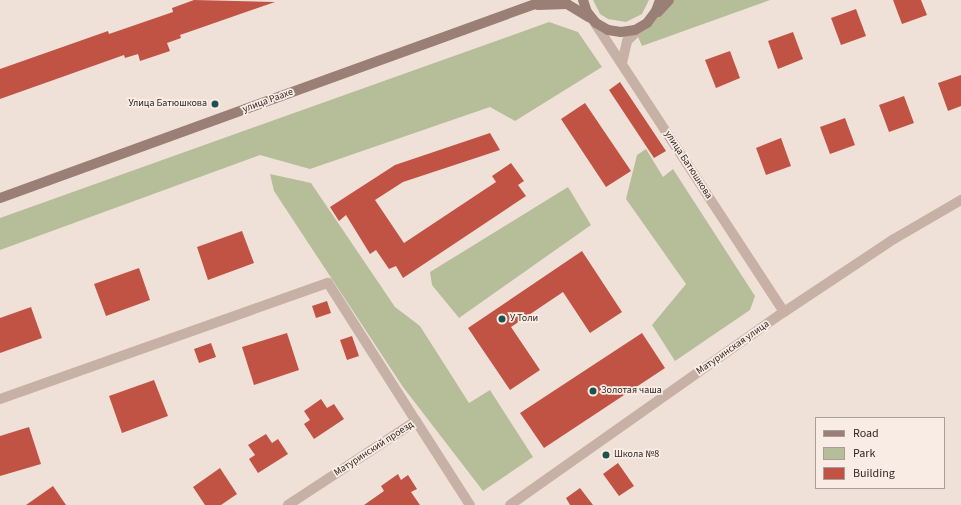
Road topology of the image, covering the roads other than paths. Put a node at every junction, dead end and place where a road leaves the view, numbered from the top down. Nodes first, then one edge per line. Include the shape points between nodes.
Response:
1 (546, 0) edge
2 (583, 0) edge
3 (660, 0) edge
4 (669, 0) edge
5 (536, 5) junction
6 (652, 18) junction
7 (591, 19) junction
8 (641, 27) junction
9 (622, 63) junction
10 (0, 198) edge
11 (961, 200) edge
12 (784, 312) junction
13 (0, 399) edge
14 (416, 421) junction
15 (288, 505) edge
16 (470, 505) edge
17 (510, 505) edge

1 - 5 main road
2 - 7 main road
3 - 6 main road
4 - 6 main road
5 - 7 main road via 567,4
5 - 10 main road, улица Раахе
6 - 8 main road
7 - 8 main road via 614,32 628,32
7 - 9 street, улица Батюшкова
8 - 9 street via 627,41
9 - 12 street, улица Батюшкова
11 - 12 street, Матуринская улица via 894,239
12 - 17 street, Матуринская улица via 550,474
13 - 14 street via 328,283
14 - 15 street, Матуринский проезд
14 - 16 street, Матуринский проезд

